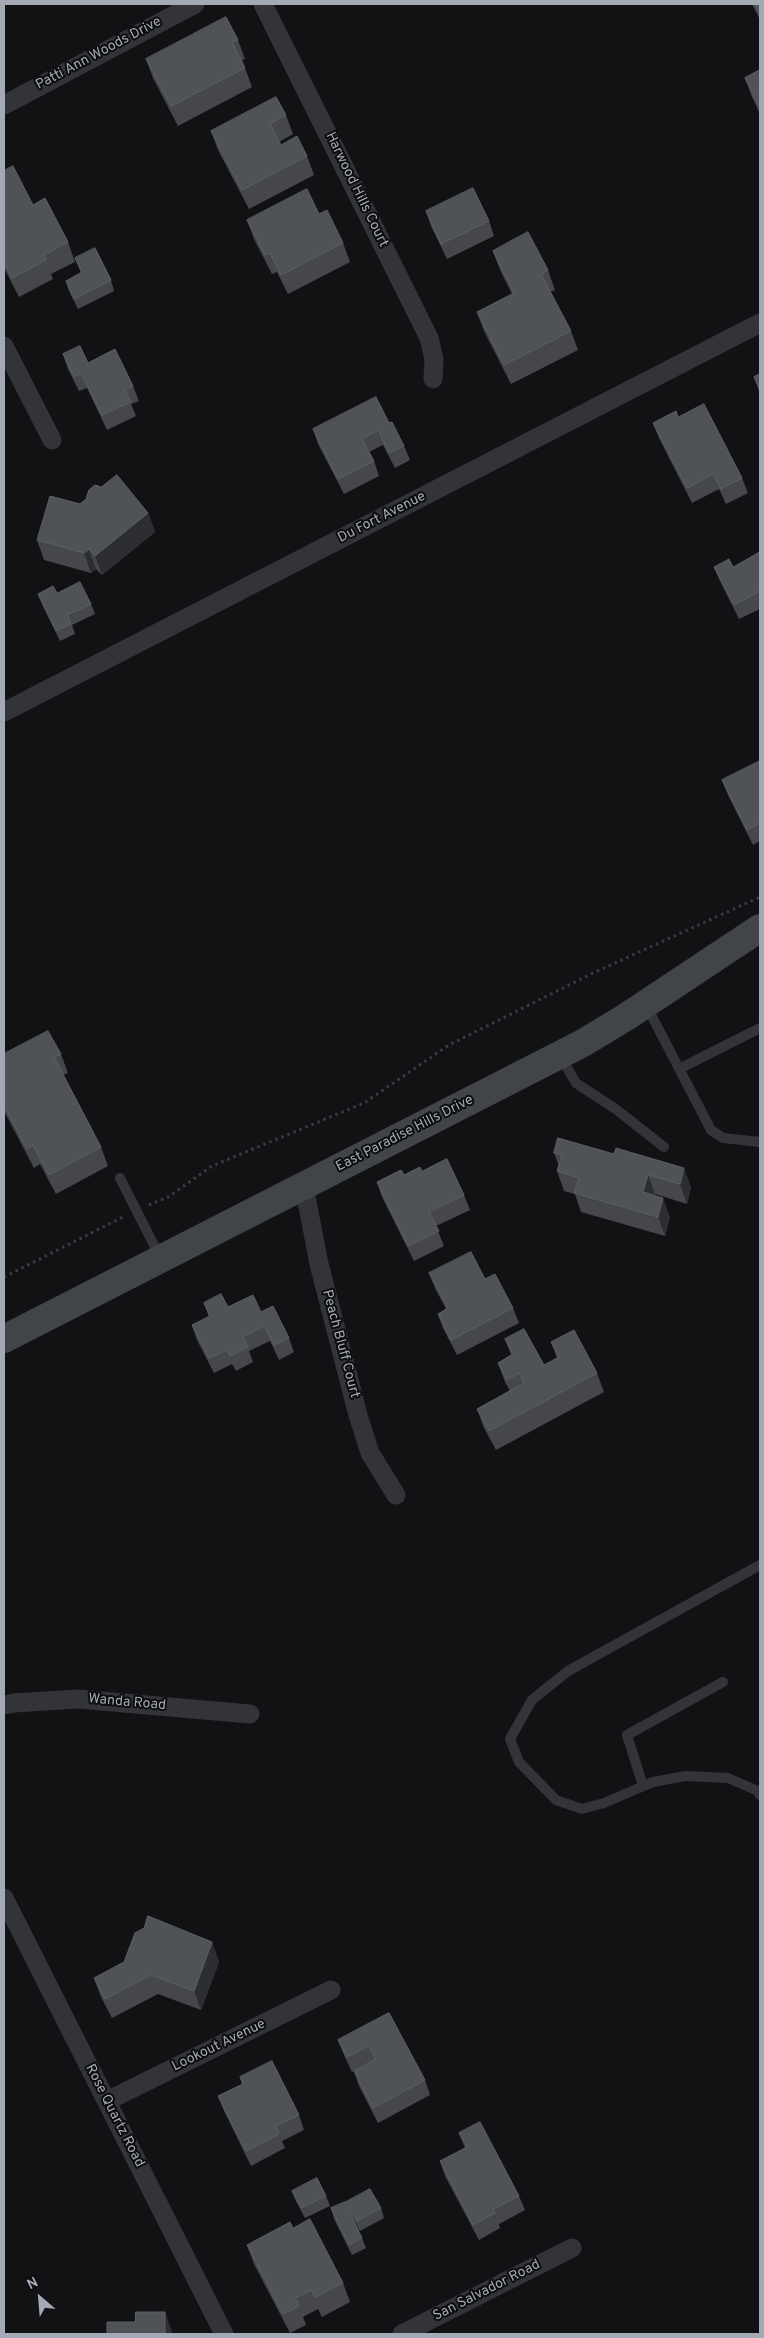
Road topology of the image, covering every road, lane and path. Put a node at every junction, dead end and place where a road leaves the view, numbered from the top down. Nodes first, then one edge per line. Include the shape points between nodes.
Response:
1 (195, 4) edge
2 (263, 4) edge
3 (4, 104) edge
4 (760, 323) edge
5 (4, 346) edge
6 (433, 380) dead end
7 (52, 440) dead end
8 (4, 712) edge
9 (760, 896) edge
10 (759, 932) edge
11 (646, 1004) junction
12 (760, 1028) edge
13 (560, 1055) junction
14 (679, 1069) junction
15 (760, 1142) edge
16 (664, 1147) dead end
17 (120, 1178) dead end
18 (304, 1186) junction
19 (137, 1211) junction
20 (161, 1260) junction
21 (4, 1277) edge
22 (39, 1322) junction
23 (4, 1330) edge
24 (4, 1339) edge
25 (396, 1495) dead end
26 (760, 1565) edge
27 (723, 1682) dead end
28 (4, 1705) edge
29 (250, 1714) dead end
30 (643, 1786) junction
31 (760, 1795) edge
32 (4, 1898) edge
33 (331, 1990) dead end
34 (107, 2101) junction
35 (572, 2248) dead end
36 (224, 2334) edge
37 (402, 2334) edge

1 - 3 street, Patti Ann Woods Drive
2 - 6 street, Harwood Hills Court via 429,338 434,359
4 - 8 street, Du Fort Avenue
5 - 7 street
9 - 19 path via 592,973 449,1045 364,1103 212,1166 168,1197
10 - 11 main road, East Paradise Hills Drive
11 - 13 main road, East Paradise Hills Drive
11 - 14 lane
12 - 14 lane
13 - 16 lane via 576,1082
13 - 18 main road, East Paradise Hills Drive
14 - 15 lane via 715,1134 723,1138
17 - 19 lane
18 - 20 main road, East Paradise Hills Drive
18 - 25 street, Peach Bluff Court via 319,1264 358,1415 370,1453
19 - 20 lane
19 - 21 path
20 - 22 main road, East Paradise Hills Drive
22 - 23 main road, East Paradise Hills Drive
22 - 24 main road, East Paradise Hills Drive
26 - 30 lane via 568,1671 532,1700 510,1739 519,1762 556,1800 582,1809
27 - 30 lane via 627,1735
28 - 29 street, Wanda Road via 78,1699
30 - 31 lane via 685,1776 728,1778 758,1791
32 - 34 street, Rose Quartz Road
33 - 34 street, Lookout Avenue
34 - 36 street, Rose Quartz Road
35 - 37 street, San Salvador Road

